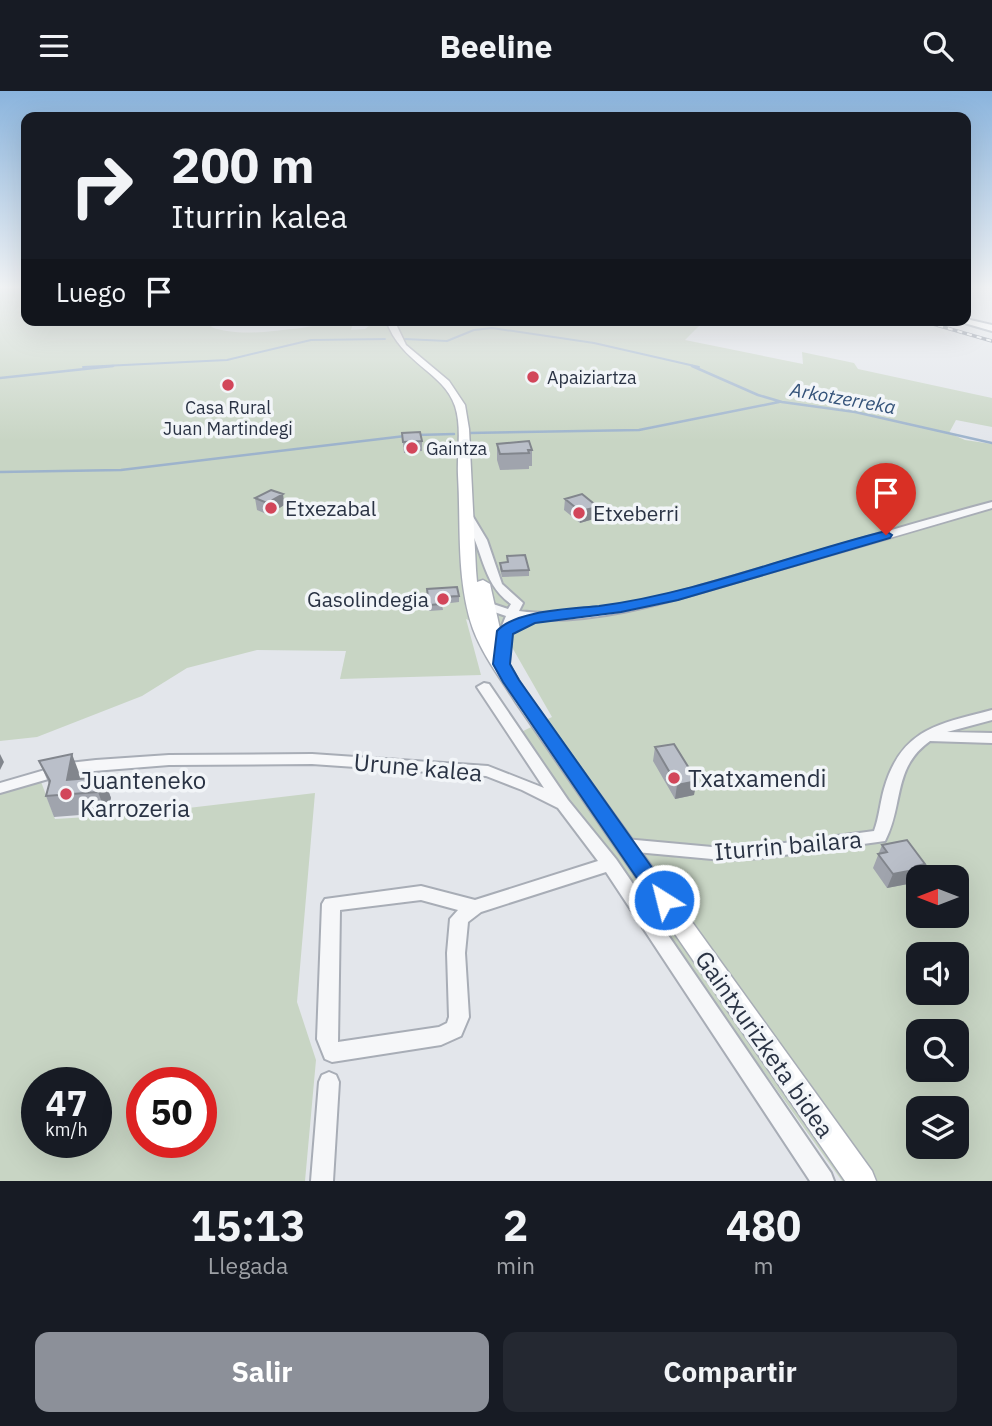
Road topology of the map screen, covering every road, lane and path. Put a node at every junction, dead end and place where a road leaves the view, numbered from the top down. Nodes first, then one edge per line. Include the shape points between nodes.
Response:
1 (397, 339) edge
2 (992, 505) edge
3 (468, 517) junction
4 (515, 609) junction
5 (483, 613) junction
6 (564, 615) junction
7 (548, 617) junction
8 (505, 631) junction
9 (501, 664) junction
10 (484, 687) dead end
11 (992, 715) edge
12 (925, 737) junction
13 (992, 738) edge
14 (0, 788) edge
15 (563, 804) junction
16 (625, 845) junction
17 (610, 864) junction
18 (475, 907) junction
19 (329, 1082) dead end
20 (323, 1181) edge
21 (823, 1181) edge
22 (862, 1181) edge

1 - 3 main road, Gaintxurizketa bidea via 450,389 461,406
2 - 6 street via 673,597
3 - 4 street via 481,536 494,583
3 - 5 main road, Gaintxurizketa bidea
3 - 5 main road, Gaintxurizketa bidea via 466,547
4 - 5 street
4 - 6 street
4 - 7 street
4 - 8 street
5 - 9 main road, Gaintxurizketa bidea
6 - 7 street
7 - 8 street via 523,621
8 - 9 street
9 - 16 main road, Gaintxurizketa bidea
10 - 15 street
11 - 12 street, Iturrin bailara
12 - 13 street
12 - 16 street, Iturrin bailara via 906,751 896,770 879,837 723,854
14 - 15 street, Urune kalea via 96,765 312,759 488,771
15 - 17 street, Urune kalea
16 - 22 main road, Gaintxurizketa bidea
17 - 18 street
17 - 21 street, Urune kalea
18 - 18 street via 459,919 459,1017 454,1029 440,1036 332,1052 327,1039 331,904 421,893
19 - 20 street

